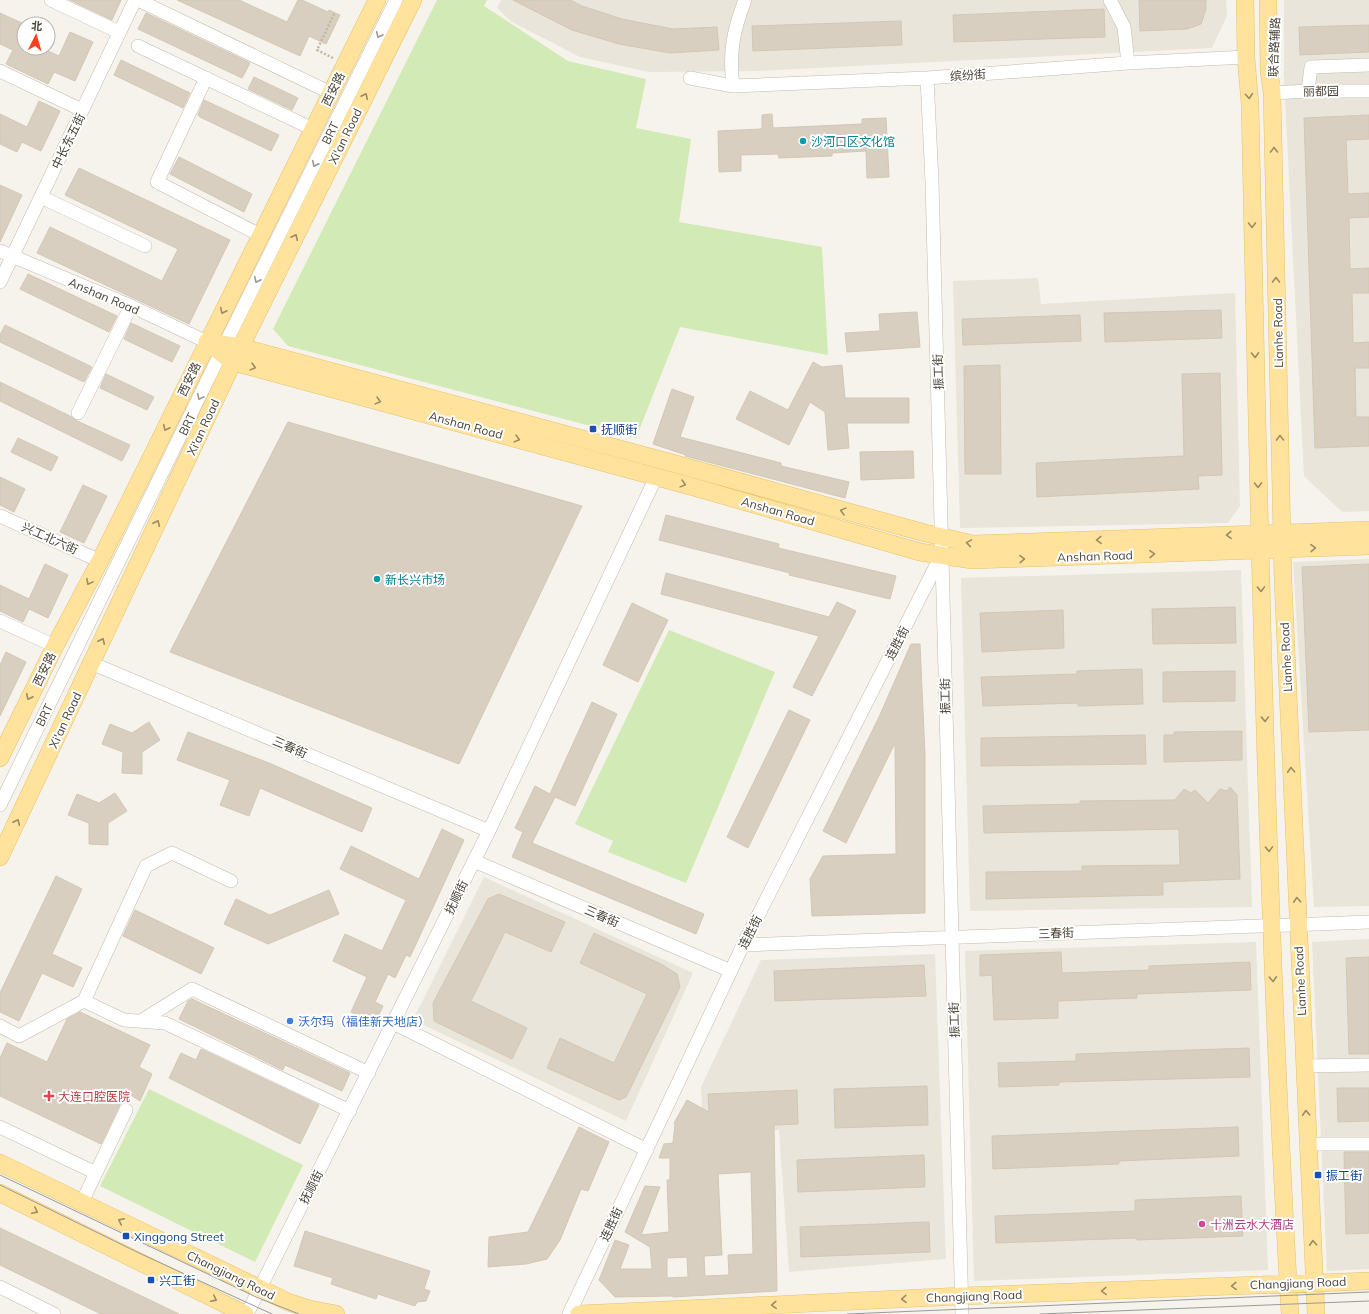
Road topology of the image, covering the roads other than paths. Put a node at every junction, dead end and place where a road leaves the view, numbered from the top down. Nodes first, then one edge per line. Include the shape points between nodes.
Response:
1 (51, 0) edge
2 (136, 0) edge
3 (377, 0) edge
4 (396, 0) edge
5 (413, 0) edge
6 (745, 0) edge
7 (1110, 0) edge
8 (1244, 0) edge
9 (1268, 0) edge
10 (1275, 0) edge
11 (119, 32) junction
12 (138, 46) dead end
13 (1246, 51) junction
14 (1128, 63) junction
15 (1369, 65) edge
16 (0, 71) edge
17 (206, 78) junction
18 (690, 78) dead end
19 (927, 78) junction
20 (733, 86) junction
21 (1308, 91) junction
22 (1369, 91) edge
23 (331, 93) junction
24 (1272, 93) junction
25 (82, 110) junction
26 (313, 129) junction
27 (41, 197) junction
28 (260, 235) junction
29 (145, 246) dead end
30 (0, 251) edge
31 (12, 257) junction
32 (0, 282) edge
33 (131, 306) junction
34 (207, 342) junction
35 (230, 352) junction
36 (78, 413) dead end
37 (656, 477) junction
38 (0, 516) edge
39 (1369, 530) edge
40 (942, 537) junction
41 (1282, 541) junction
42 (1259, 542) junction
43 (1369, 546) edge
44 (942, 555) junction
45 (100, 561) junction
46 (0, 621) edge
47 (55, 646) junction
48 (91, 663) junction
49 (0, 758) edge
50 (0, 805) edge
51 (489, 831) junction
52 (0, 857) edge
53 (474, 861) junction
54 (231, 881) dead end
55 (1369, 922) edge
56 (1298, 925) junction
57 (1271, 926) junction
58 (951, 936) junction
59 (743, 945) junction
60 (731, 971) junction
61 (84, 1001) junction
62 (141, 1021) junction
63 (393, 1023) junction
64 (0, 1026) edge
65 (1369, 1065) edge
66 (1304, 1066) junction
67 (369, 1073) junction
68 (126, 1110) dead end
69 (350, 1111) junction
70 (0, 1127) edge
71 (1308, 1144) junction
72 (1369, 1144) edge
73 (647, 1150) junction
74 (0, 1163) edge
75 (96, 1172) junction
76 (0, 1193) edge
77 (82, 1202) junction
78 (1369, 1281) edge
79 (1315, 1282) junction
80 (1288, 1283) junction
81 (0, 1287) edge
82 (260, 1289) junction
83 (962, 1296) junction
84 (54, 1314) edge
85 (246, 1314) edge
86 (336, 1314) edge
87 (569, 1314) edge
88 (579, 1314) edge
89 (962, 1314) edge
90 (1290, 1314) edge
91 (1316, 1314) edge

1 - 11 street
2 - 11 street, 中长东五街
2 - 23 street
3 - 23 main road, 西安路
4 -> 35 street, BRT
35 -> 5 main road, Xi'an Road
6 - 20 street via 736,23 730,60
7 - 14 street via 1124,27
8 - 13 main road, Lianhe Road
9 - 24 main road, Lianhe Road
10 - 24 street, 联合路辅路
11 - 25 street, 中长东五街
12 - 17 street
13 - 14 street, 缤纷街
13 -> 42 main road, Lianhe Road via 1250,104
14 - 19 street, 缤纷街
15 - 21 street via 1311,67
16 - 25 street
17 - 26 street
17 - 28 street via 157,182
18 - 20 street, 缤纷街
19 - 20 street, 缤纷街
19 - 40 street, 振工街
21 - 22 street, 丽都园
21 - 24 street, 丽都园
23 - 26 main road, 西安路
41 -> 24 main road, Lianhe Road
25 - 27 street, 中长东五街
26 - 28 main road, 西安路
27 - 29 street
27 - 31 street, 中长东五街
28 -> 34 main road, 西安路
30 - 31 street, Anshan Road
31 - 32 street, 中长东五街
31 - 33 street, Anshan Road
33 - 34 street, Anshan Road
33 - 36 street
34 - 35 main road, Anshan Road
34 -> 45 main road, 西安路
35 -> 37 main road, Anshan Road
40 -> 35 main road, Anshan Road
48 -> 35 main road, Xi'an Road
35 -> 50 street, BRT
37 -> 44 main road, Anshan Road via 920,552
37 - 51 street, 抚顺街
38 - 45 street, 兴工北六街
39 - 41 main road, Anshan Road
42 -> 40 main road, Anshan Road via 973,544
40 - 44 street, 振工街
41 - 42 main road, Anshan Road
41 -> 43 main road, Anshan Road
56 -> 41 main road, Lianhe Road
44 -> 42 main road, Anshan Road via 972,560
42 -> 57 main road, Lianhe Road
44 - 58 street, 振工街
44 - 59 street, 连胜街
45 -> 47 main road, 西安路
46 - 47 street
47 -> 49 main road, 西安路
48 - 51 street, 三春街
52 -> 48 main road, Xi'an Road
51 - 53 street, 抚顺街
53 - 60 street, 三春街
53 - 63 street, 抚顺街
54 - 61 street via 172,853 146,866
55 - 56 street, 三春街
56 - 57 street, 三春街
56 - 66 main road, Lianhe Road
57 - 58 street, 三春街
57 -> 80 main road, Lianhe Road
58 - 59 street, 三春街
58 - 83 street, 振工街
59 - 60 street, 连胜街
60 - 73 street, 连胜街
61 - 62 street via 124,1020
61 - 64 street via 19,1036
62 - 67 street via 192,989
62 - 69 street via 165,1022
63 - 67 street, 抚顺街
63 - 73 street
65 - 66 street
71 -> 66 main road, Lianhe Road
67 - 69 street, 抚顺街
68 - 75 street
69 - 82 street, 抚顺街
70 - 75 street
71 - 72 street
79 -> 71 main road, Lianhe Road
73 - 87 street, 连胜街
74 - 77 main road, Changjiang Road
75 - 77 street
76 -> 85 main road
82 -> 77 main road, Changjiang Road
78 - 79 main road, Changjiang Road
79 - 80 main road, Changjiang Road
79 - 91 main road, Lianhe Road
80 -> 83 main road, Changjiang Road
80 - 90 main road, Lianhe Road
81 - 84 street
82 - 85 street, 抚顺街
82 - 86 main road, Changjiang Road via 288,1302
83 -> 88 main road, Changjiang Road
83 - 89 street, 振工街

